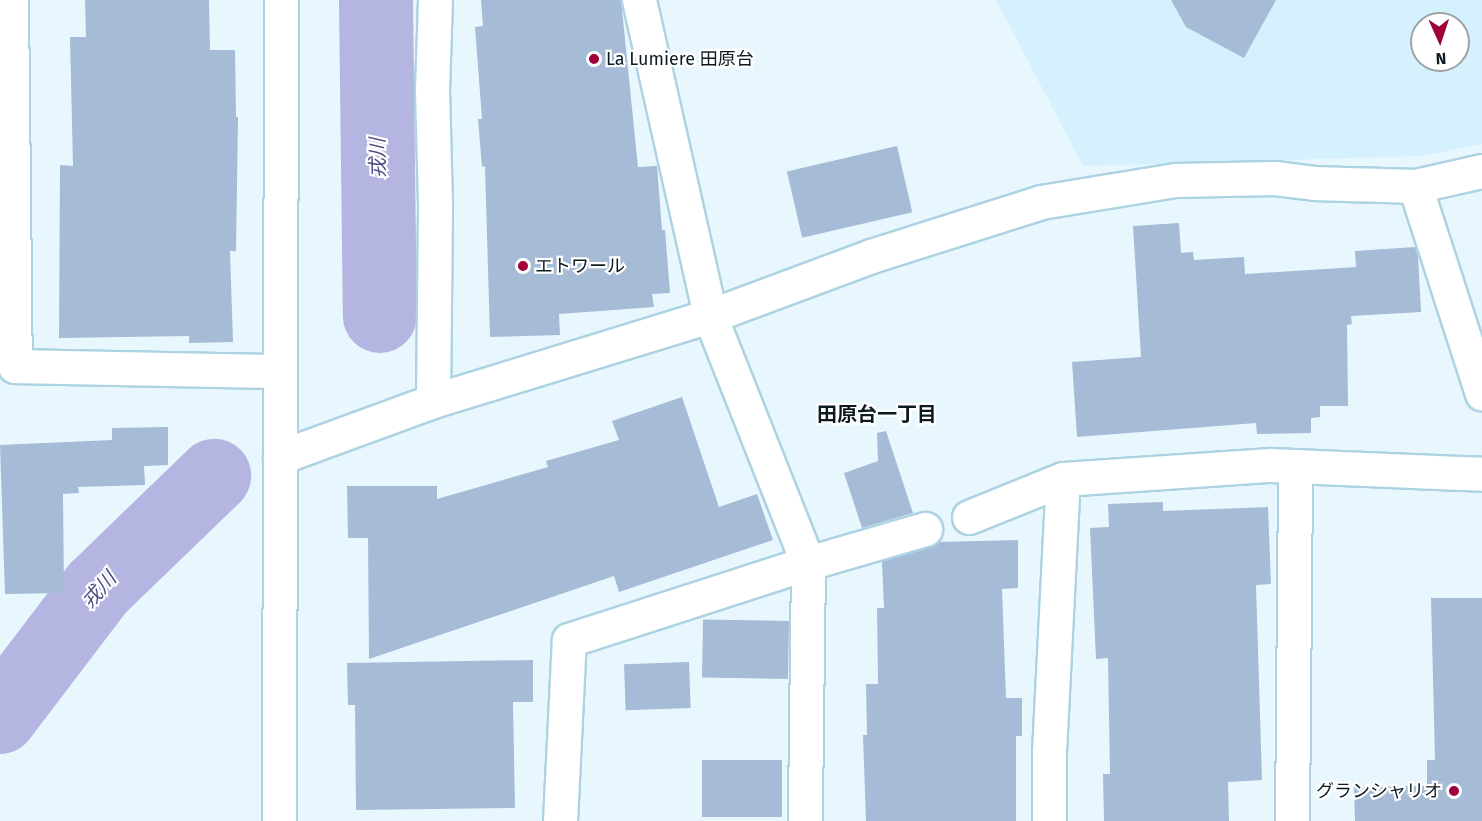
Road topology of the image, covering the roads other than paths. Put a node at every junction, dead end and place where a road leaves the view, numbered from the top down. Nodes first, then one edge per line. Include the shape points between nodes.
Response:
1 (11, 0) edge
2 (281, 0) edge
3 (435, 0) edge
4 (639, 0) edge
5 (6, 129) edge
6 (1482, 171) edge
7 (1415, 186) junction
8 (710, 316) junction
9 (8, 366) edge
10 (280, 371) junction
11 (1482, 393) edge
12 (434, 401) junction
13 (280, 458) junction
14 (1295, 466) junction
15 (1482, 474) edge
16 (1063, 479) junction
17 (969, 517) dead end
18 (925, 530) dead end
19 (808, 563) junction
20 (279, 821) edge
21 (560, 821) edge
22 (805, 821) edge
23 (1048, 821) edge
24 (1292, 821) edge

1 - 5 street
2 - 10 street
3 - 12 street
4 - 8 street
5 - 9 street
6 - 7 street
7 - 8 street via 1275,178 1175,180 1041,202 871,256
7 - 11 street
8 - 12 street
8 - 19 street
9 - 10 street
10 - 13 street
12 - 13 street
13 - 20 street
14 - 15 street
14 - 16 street
14 - 24 street
16 - 17 street
16 - 23 street
18 - 19 street
19 - 21 street via 569,639
19 - 22 street

